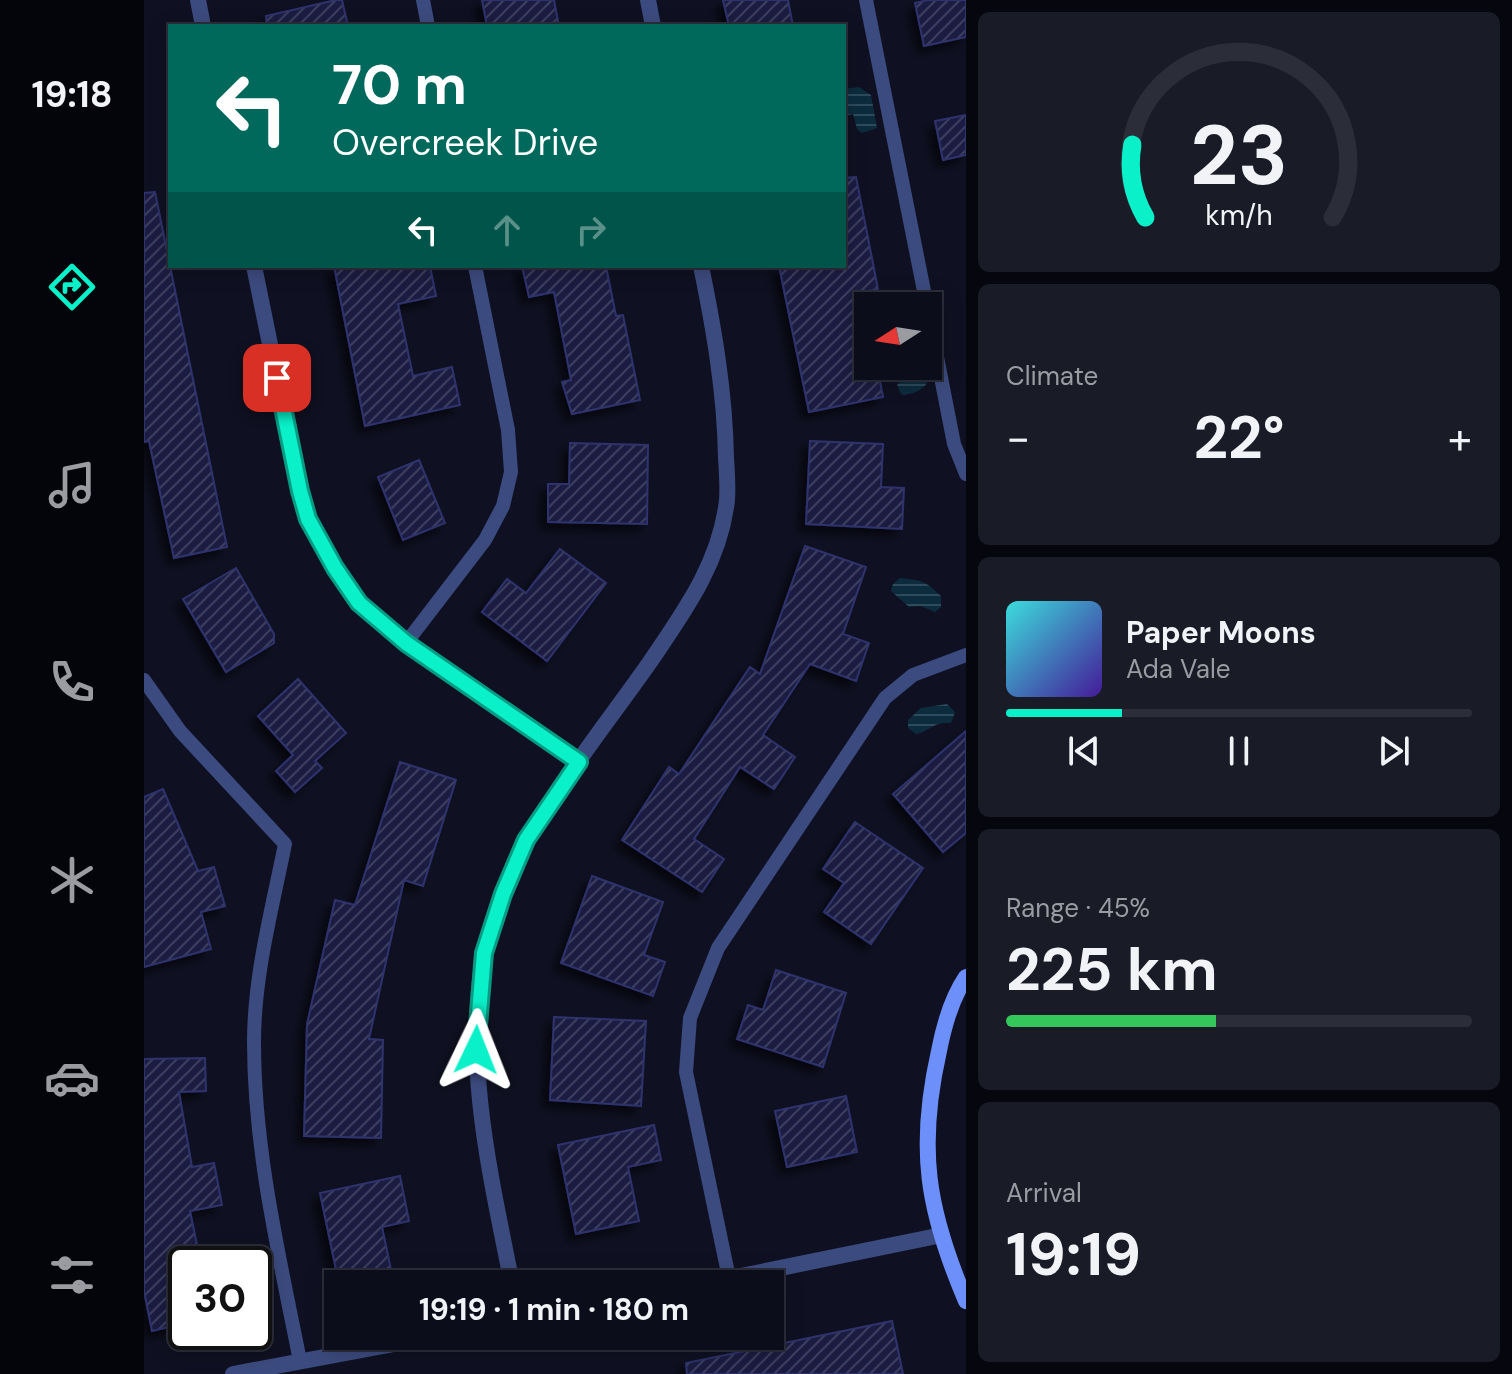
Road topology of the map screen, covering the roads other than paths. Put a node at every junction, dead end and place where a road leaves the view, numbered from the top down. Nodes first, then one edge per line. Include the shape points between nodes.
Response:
1 (198, 0) edge
2 (423, 0) edge
3 (648, 0) edge
4 (866, 0) edge
5 (203, 24) edge
6 (428, 24) edge
7 (653, 24) edge
8 (254, 268) edge
9 (475, 268) edge
10 (701, 268) edge
11 (925, 292) edge
12 (942, 380) edge
13 (966, 474) edge
14 (406, 643) junction
15 (966, 655) edge
16 (144, 680) edge
17 (579, 762) junction
18 (966, 977) edge
19 (942, 1235) junction
20 (509, 1270) edge
21 (727, 1270) edge
22 (769, 1270) edge
23 (966, 1301) edge
24 (360, 1350) edge
25 (300, 1361) junction
26 (233, 1374) edge

1 - 5 street
2 - 6 lane
3 - 7 street
4 - 11 lane
8 - 14 street via 308,519 359,603
9 - 14 lane via 508,430 511,472 503,506 485,540
10 - 17 street via 726,435 727,500 716,551 694,598
12 - 13 lane via 954,444
14 - 17 street
15 - 21 lane via 913,675 885,698 718,948 690,1018 686,1072
16 - 25 lane via 180,731 285,844 264,946 254,1039 264,1179
17 - 20 street via 526,840 484,953 476,1050 485,1144
18 - 19 street via 945,1022 930,1088 930,1197
19 - 22 street
19 - 23 street
24 - 25 street
25 - 26 street

